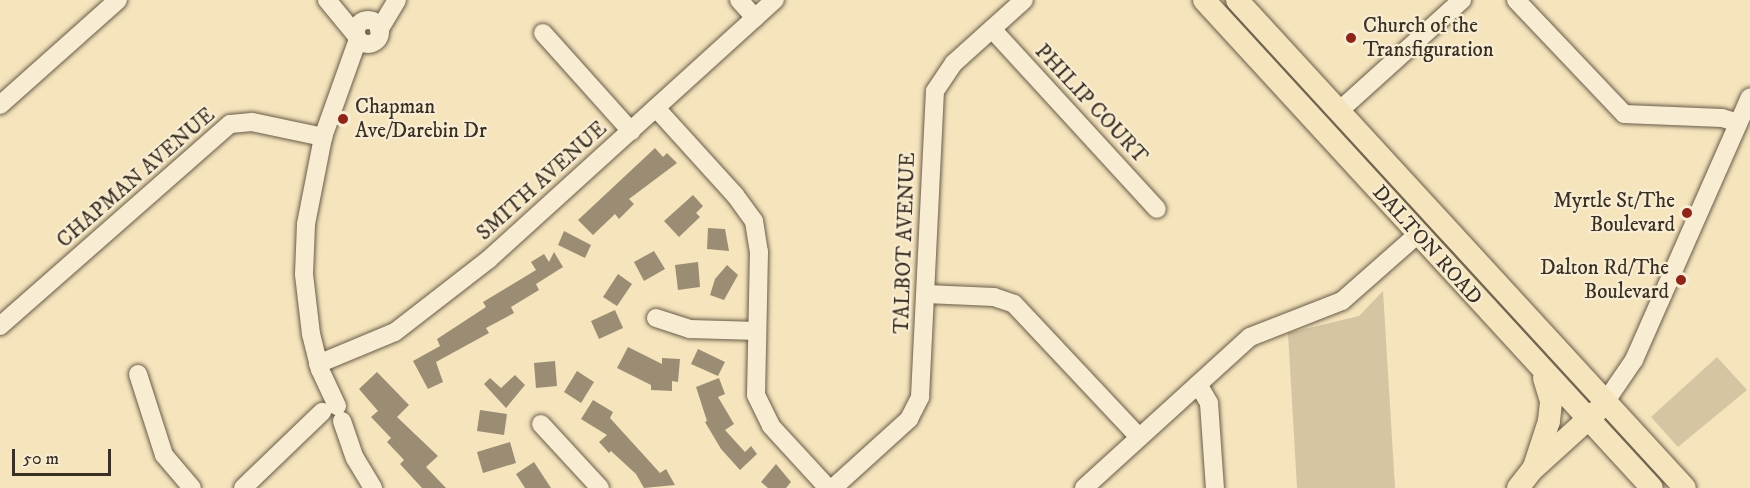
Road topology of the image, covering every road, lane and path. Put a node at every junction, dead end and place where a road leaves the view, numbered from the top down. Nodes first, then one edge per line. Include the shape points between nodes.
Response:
1 (118, 0) edge
2 (390, 0) edge
3 (397, 0) edge
4 (739, 0) edge
5 (775, 0) edge
6 (1024, 0) edge
7 (1204, 0) edge
8 (1238, 0) edge
9 (1462, 0) edge
10 (1516, 0) edge
11 (330, 3) edge
12 (755, 18) junction
13 (992, 29) junction
14 (366, 32) junction
15 (543, 33) dead end
16 (1750, 97) edge
17 (0, 105) edge
18 (656, 108) junction
19 (1339, 111) junction
20 (1738, 123) junction
21 (631, 131) junction
22 (322, 137) junction
23 (1157, 208) dead end
24 (1418, 234) junction
25 (926, 294) junction
26 (656, 318) dead end
27 (0, 326) edge
28 (757, 330) junction
29 (319, 367) junction
30 (1542, 372) junction
31 (138, 374) dead end
32 (1198, 384) junction
33 (1606, 401) junction
34 (330, 416) junction
35 (1588, 420) junction
36 (541, 424) dead end
37 (1139, 437) junction
38 (1533, 469) junction
39 (192, 488) edge
40 (243, 488) edge
41 (374, 488) edge
42 (600, 488) edge
43 (828, 488) edge
44 (833, 488) edge
45 (1084, 488) edge
46 (1215, 488) edge
47 (1518, 488) edge
48 (1652, 488) edge
49 (1685, 488) edge

1 - 17 street
2 - 14 street
3 - 14 street
4 - 12 street
5 - 12 street, SMITH AVENUE
6 - 13 street, TALBOT AVENUE
7 - 24 main road, DALTON ROAD
8 - 19 main road, DALTON ROAD
9 - 19 street
10 - 20 street via 1624,114 1716,118
11 - 14 street
12 - 18 street, SMITH AVENUE
13 - 23 street, PHILIP COURT
13 - 25 street, TALBOT AVENUE via 945,73 935,92
14 - 22 street
15 - 21 street
16 - 20 street
18 - 21 street, SMITH AVENUE
18 - 28 street via 754,221 759,252
19 - 33 main road, DALTON ROAD
20 - 33 street via 1630,368
21 - 29 street, SMITH AVENUE via 518,235 402,327
22 - 27 street, CHAPMAN AVENUE via 252,122 230,124
22 - 29 street via 309,196 304,252 307,303
24 - 30 main road, DALTON ROAD
24 - 32 street via 1342,301 1250,337
25 - 37 street via 994,297 1014,304
25 - 44 street, TALBOT AVENUE via 923,381 917,406 909,419
26 - 28 street via 690,329
28 - 43 street via 754,382 760,408 771,426
29 - 34 street
30 - 35 main road, DALTON ROAD
30 - 38 main road via 1551,401 1550,415
31 - 39 street via 164,455
32 - 37 street
32 - 46 street via 1209,403
33 - 35 main road
33 - 49 main road, DALTON ROAD
34 - 40 street via 297,437
34 - 41 street
35 - 38 main road
35 - 48 main road, DALTON ROAD
36 - 42 street
37 - 45 street
38 - 47 main road

